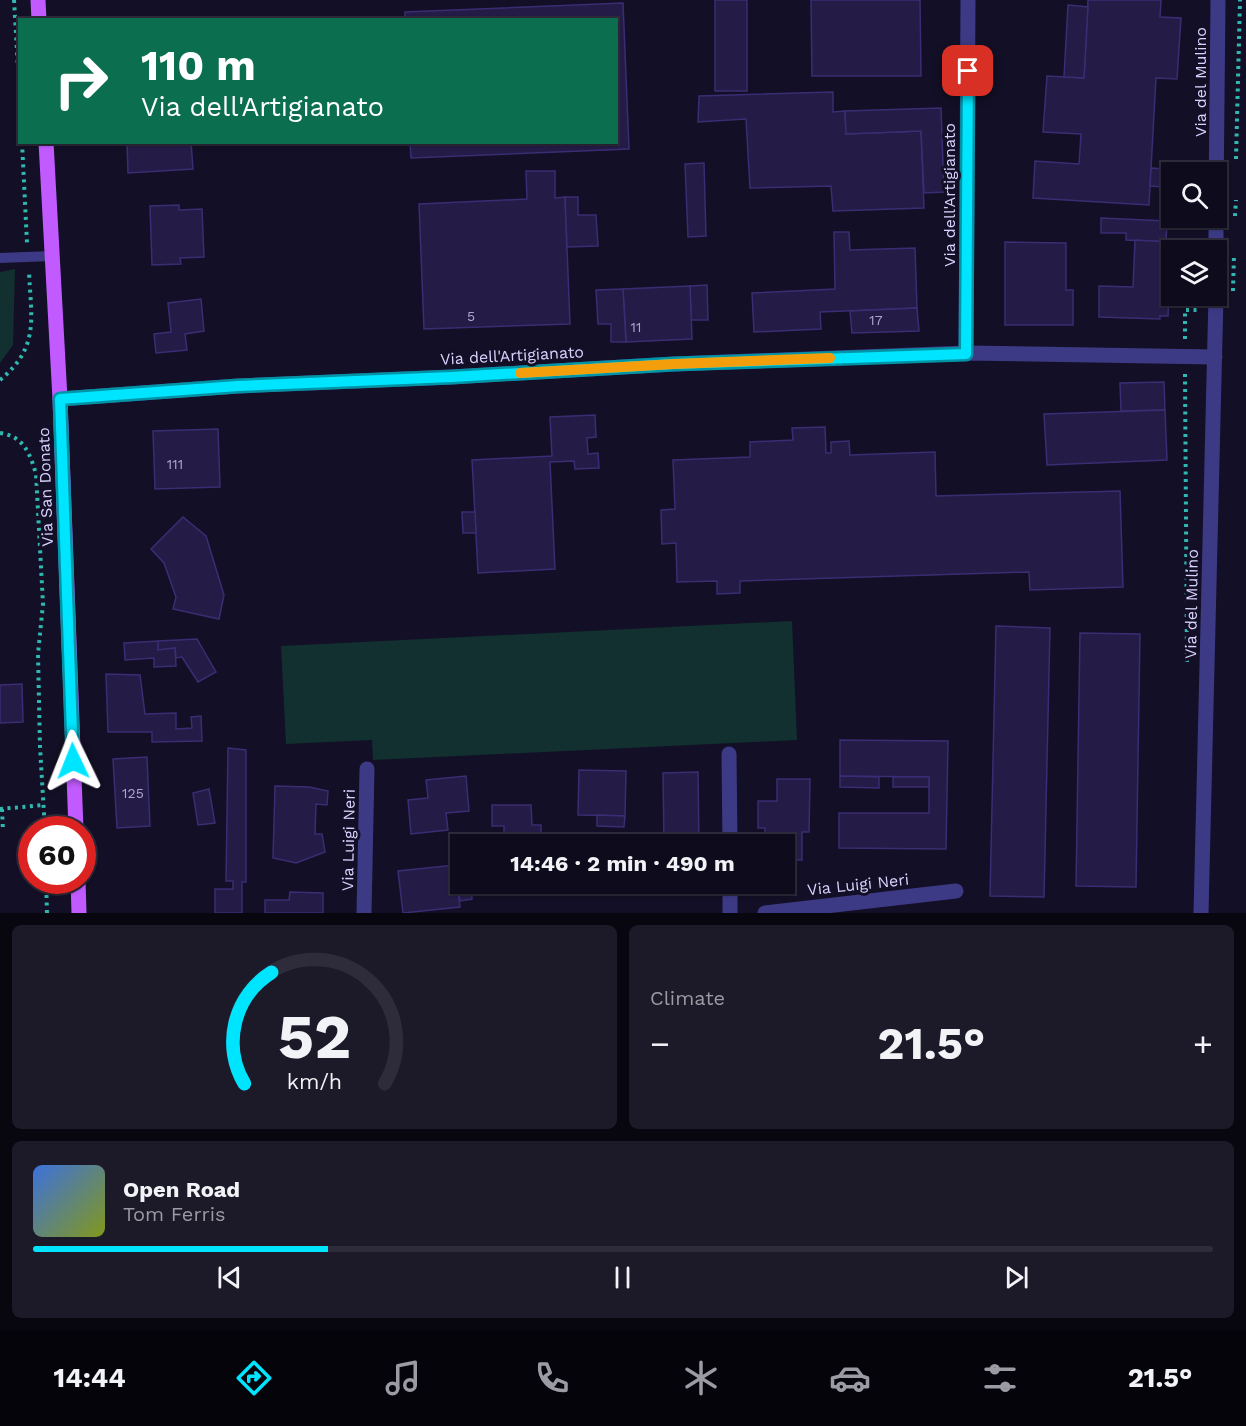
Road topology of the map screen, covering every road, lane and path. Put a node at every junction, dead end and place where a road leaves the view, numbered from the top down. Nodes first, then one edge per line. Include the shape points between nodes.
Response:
1 (14, 0) edge
2 (38, 0) edge
3 (968, 0) edge
4 (1218, 0) edge
5 (1240, 0) edge
6 (39, 18) edge
7 (18, 69) edge
8 (46, 144) edge
9 (1216, 162) edge
10 (1236, 167) dead end
11 (1236, 191) dead end
12 (1235, 226) dead end
13 (1234, 250) dead end
14 (52, 256) junction
15 (0, 258) edge
16 (1203, 306) edge
17 (1216, 306) edge
18 (1223, 306) edge
19 (966, 354) junction
20 (1185, 357) junction
21 (1215, 357) junction
22 (60, 399) junction
23 (0, 433) edge
24 (1187, 675) dead end
25 (729, 754) dead end
26 (367, 769) dead end
27 (44, 806) junction
28 (1, 809) edge
29 (44, 816) edge
30 (75, 816) edge
31 (3, 831) dead end
32 (730, 834) edge
33 (956, 891) dead end
34 (46, 894) edge
35 (78, 894) edge
36 (730, 894) edge
37 (47, 913) edge
38 (79, 913) edge
39 (364, 913) edge
40 (730, 913) edge
41 (765, 913) edge
42 (1201, 913) edge

1 - 7 path
2 - 6 main road
3 - 19 street, Via dell'Artigianato
4 - 9 street, Via del Mulino
5 - 10 path
8 - 14 main road, Via San Donato
11 - 12 path
13 - 18 path via 1233,310
14 - 15 lane
14 - 22 main road, Via San Donato
16 - 20 path via 1185,310
17 - 21 street, Via del Mulino
19 - 20 street, Via dell'Artigianato
19 - 22 street, Via dell'Artigianato via 674,364
20 - 21 street, Via dell'Artigianato
20 - 24 path
21 - 42 street, Via del Mulino
22 - 30 main road, Via San Donato
23 - 27 path via 22,443 36,474 43,604 38,654
25 - 32 street
26 - 39 street, Via Luigi Neri
27 - 28 path
27 - 29 path
28 - 31 path
33 - 41 street, Via Luigi Neri
34 - 37 path
35 - 38 main road
36 - 40 street

